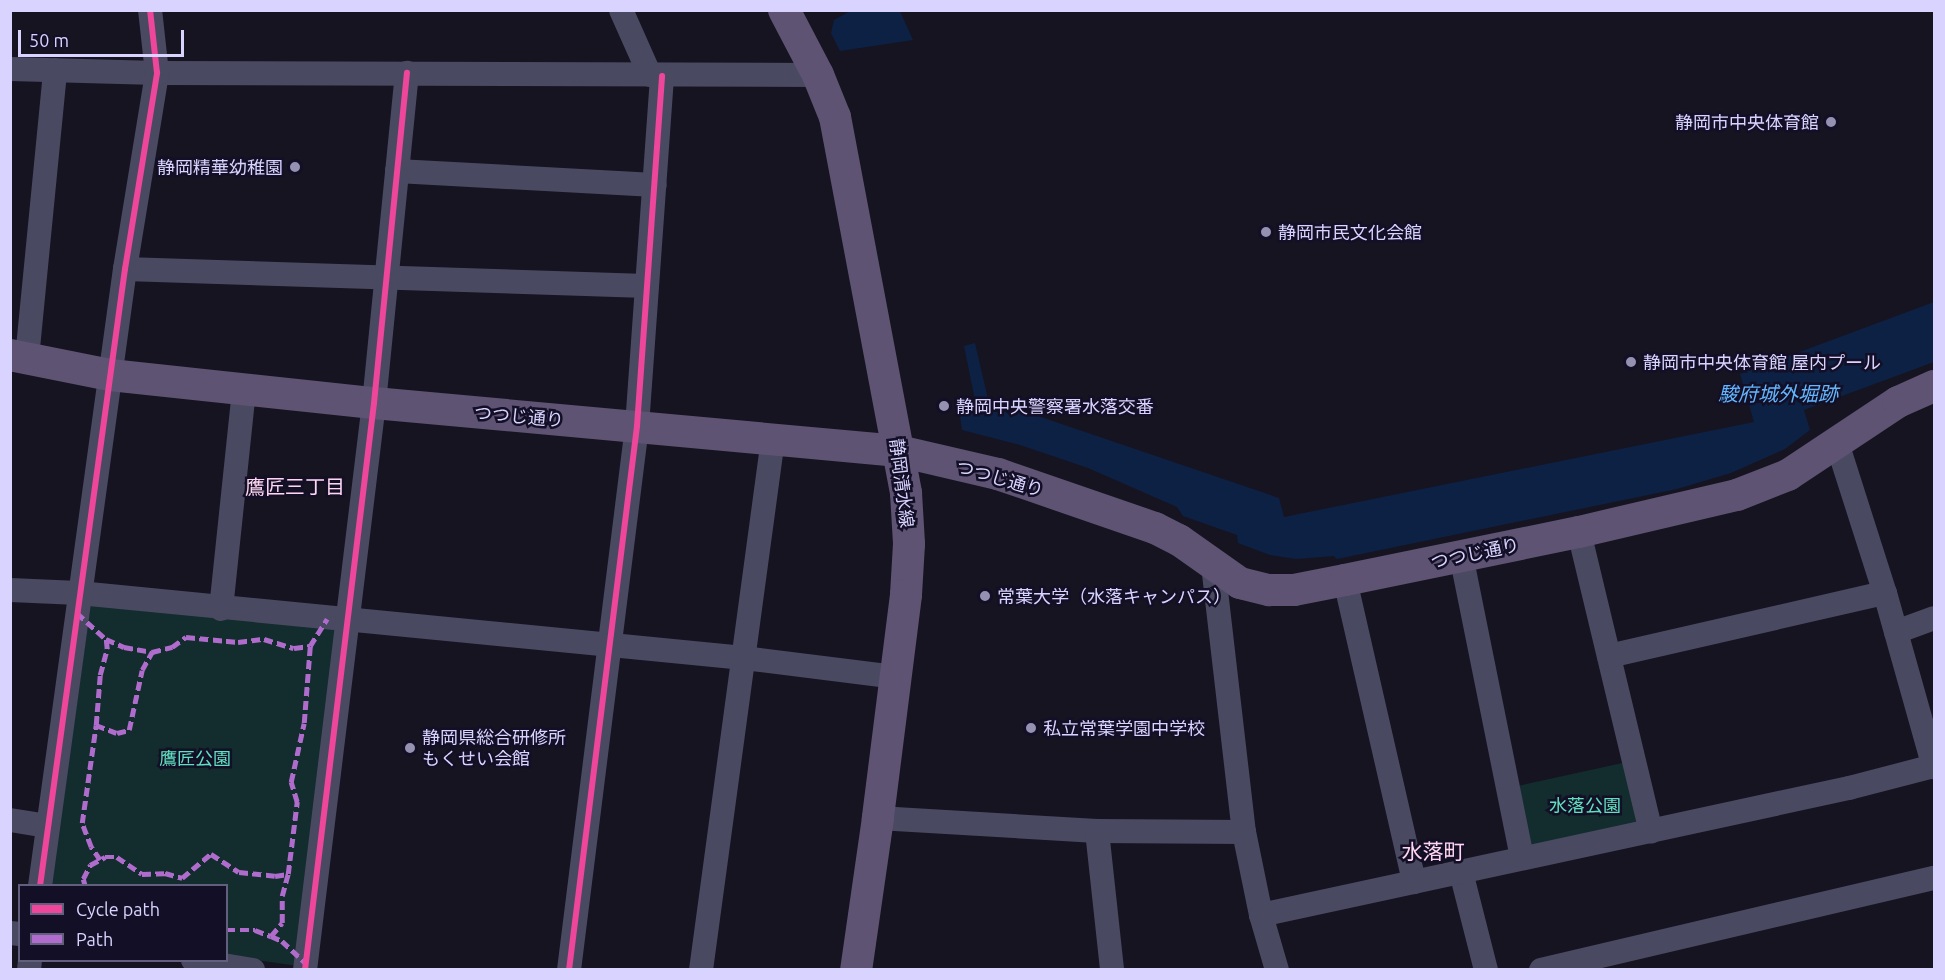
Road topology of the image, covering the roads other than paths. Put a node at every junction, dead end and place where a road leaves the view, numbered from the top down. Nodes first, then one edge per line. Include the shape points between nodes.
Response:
1 (150, 10) edge
2 (621, 10) edge
3 (788, 12) edge
4 (10, 69) edge
5 (55, 70) junction
6 (157, 73) junction
7 (407, 74) junction
8 (818, 75) junction
9 (656, 76) junction
10 (397, 171) junction
11 (655, 185) junction
12 (125, 269) junction
13 (386, 278) junction
14 (647, 286) junction
15 (19, 356) edge
16 (110, 375) junction
17 (1935, 386) edge
18 (244, 389) junction
19 (374, 403) junction
20 (637, 426) junction
21 (773, 439) junction
22 (1837, 443) junction
23 (899, 451) junction
24 (1579, 532) junction
25 (1461, 555) junction
26 (1214, 565) junction
27 (1345, 580) junction
28 (10, 590) edge
29 (79, 593) junction
30 (1885, 593) junction
31 (221, 609) junction
32 (1935, 618) edge
33 (348, 621) junction
34 (1896, 632) junction
35 (609, 646) junction
36 (1609, 656) junction
37 (744, 658) junction
38 (897, 677) junction
39 (1934, 767) edge
40 (878, 818) junction
41 (10, 820) edge
42 (47, 826) junction
43 (1097, 831) junction
44 (1651, 831) junction
45 (1244, 832) junction
46 (1522, 858) junction
47 (1461, 872) junction
48 (1935, 878) edge
49 (1414, 882) junction
50 (40, 884) edge
51 (1261, 915) junction
52 (206, 962) edge
53 (253, 969) edge
54 (305, 969) edge
55 (569, 969) edge
56 (701, 969) edge
57 (856, 969) edge
58 (1112, 969) edge
59 (1276, 969) edge
60 (1486, 969) edge
61 (1541, 969) edge

1 - 6 street
2 - 9 street
3 - 8 main road, 静岡清水線
4 - 5 street
5 - 6 street
5 - 15 street
6 - 7 street
6 - 12 street
7 - 9 street
7 - 10 street
8 - 9 street
8 - 23 main road, 静岡清水線 via 835,117
9 - 11 street
10 - 11 street
10 - 13 street
11 - 14 street
12 - 13 street
12 - 16 street
13 - 14 street
13 - 19 street
14 - 20 street
15 - 16 main road, つつじ通り
16 - 18 main road, つつじ通り
16 - 29 street
17 - 22 main road, つつじ通り via 1898,402
18 - 19 main road, つつじ通り
18 - 31 street
19 - 20 main road, つつじ通り
19 - 33 street
20 - 21 main road, つつじ通り
20 - 35 street
21 - 23 main road, つつじ通り
21 - 37 street
22 - 24 main road, つつじ通り via 1788,475 1737,495
22 - 30 street
23 - 26 main road, つつじ通り via 998,474 1155,528
23 - 38 main road, 静岡清水線 via 909,543
24 - 25 main road, つつじ通り
24 - 36 street
25 - 27 main road, つつじ通り
25 - 46 street
26 - 27 main road, つつじ通り via 1240,583 1269,590 1294,590
26 - 45 street
27 - 49 street
28 - 29 street
29 - 31 street
29 - 42 street
30 - 34 street
30 - 36 street
31 - 33 street
32 - 34 street
33 - 35 street
33 - 54 street
34 - 39 street
35 - 37 street
35 - 55 street
36 - 44 street
37 - 38 street
37 - 56 street
38 - 40 main road, 静岡清水線
39 - 44 street
40 - 43 street
40 - 57 main road, 静岡清水線
41 - 42 street
42 - 50 street
43 - 45 street
43 - 58 street
44 - 46 street
45 - 51 street
46 - 47 street
47 - 49 street
47 - 60 street
48 - 61 street
49 - 51 street
51 - 59 street
52 - 53 street

